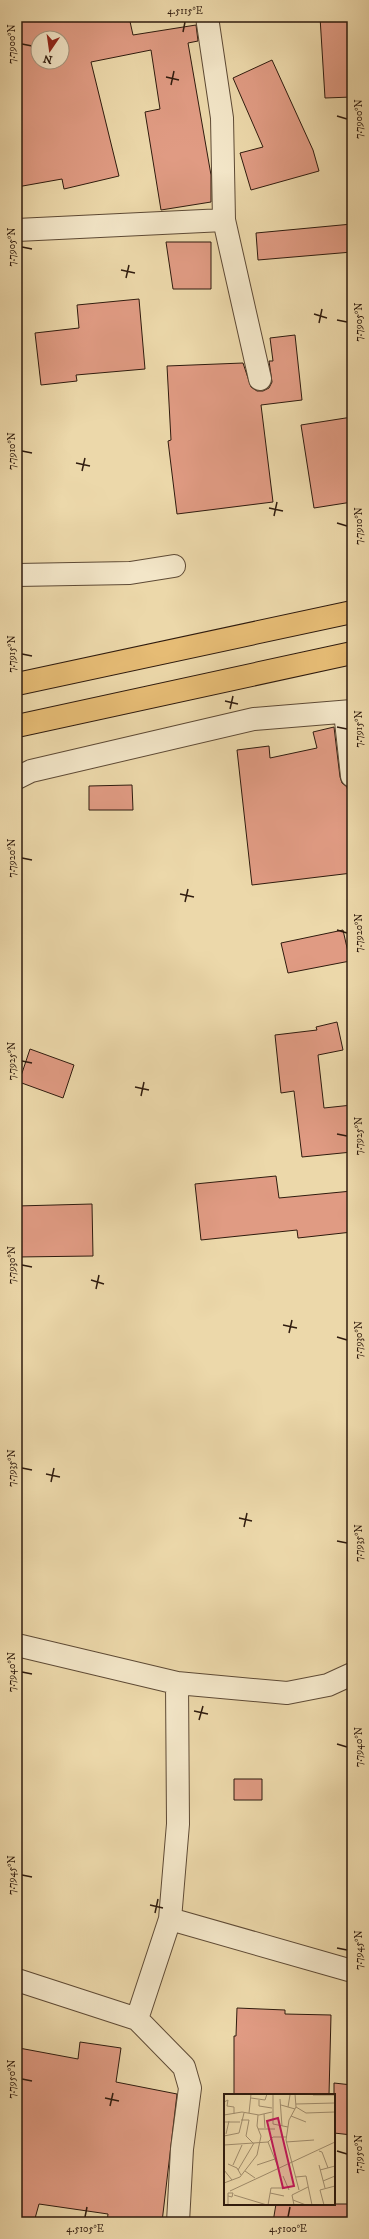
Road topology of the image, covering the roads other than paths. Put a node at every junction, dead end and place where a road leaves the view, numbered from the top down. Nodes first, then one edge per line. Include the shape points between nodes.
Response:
1 (207, 17) edge
2 (224, 220) junction
3 (17, 230) edge
4 (260, 379) dead end
5 (174, 566) dead end
6 (17, 575) edge
7 (352, 612) edge
8 (352, 653) edge
9 (17, 684) edge
10 (349, 711) edge
11 (17, 726) edge
12 (352, 776) edge
13 (17, 778) edge
14 (17, 1645) edge
15 (352, 1674) edge
16 (177, 1683) junction
17 (170, 1919) junction
18 (352, 1971) edge
19 (17, 1980) edge
20 (137, 2019) junction
21 (178, 2222) edge

1 - 2 street via 222,118
2 - 3 street
2 - 4 street
5 - 6 street via 130,574
7 - 9 highway
8 - 11 highway
10 - 12 street
10 - 13 street via 254,719 31,771
14 - 16 street
15 - 16 street via 328,1685 288,1693
16 - 17 street via 178,1824
17 - 18 street
17 - 20 street
19 - 20 street
20 - 21 street via 184,2067 190,2088 182,2149

